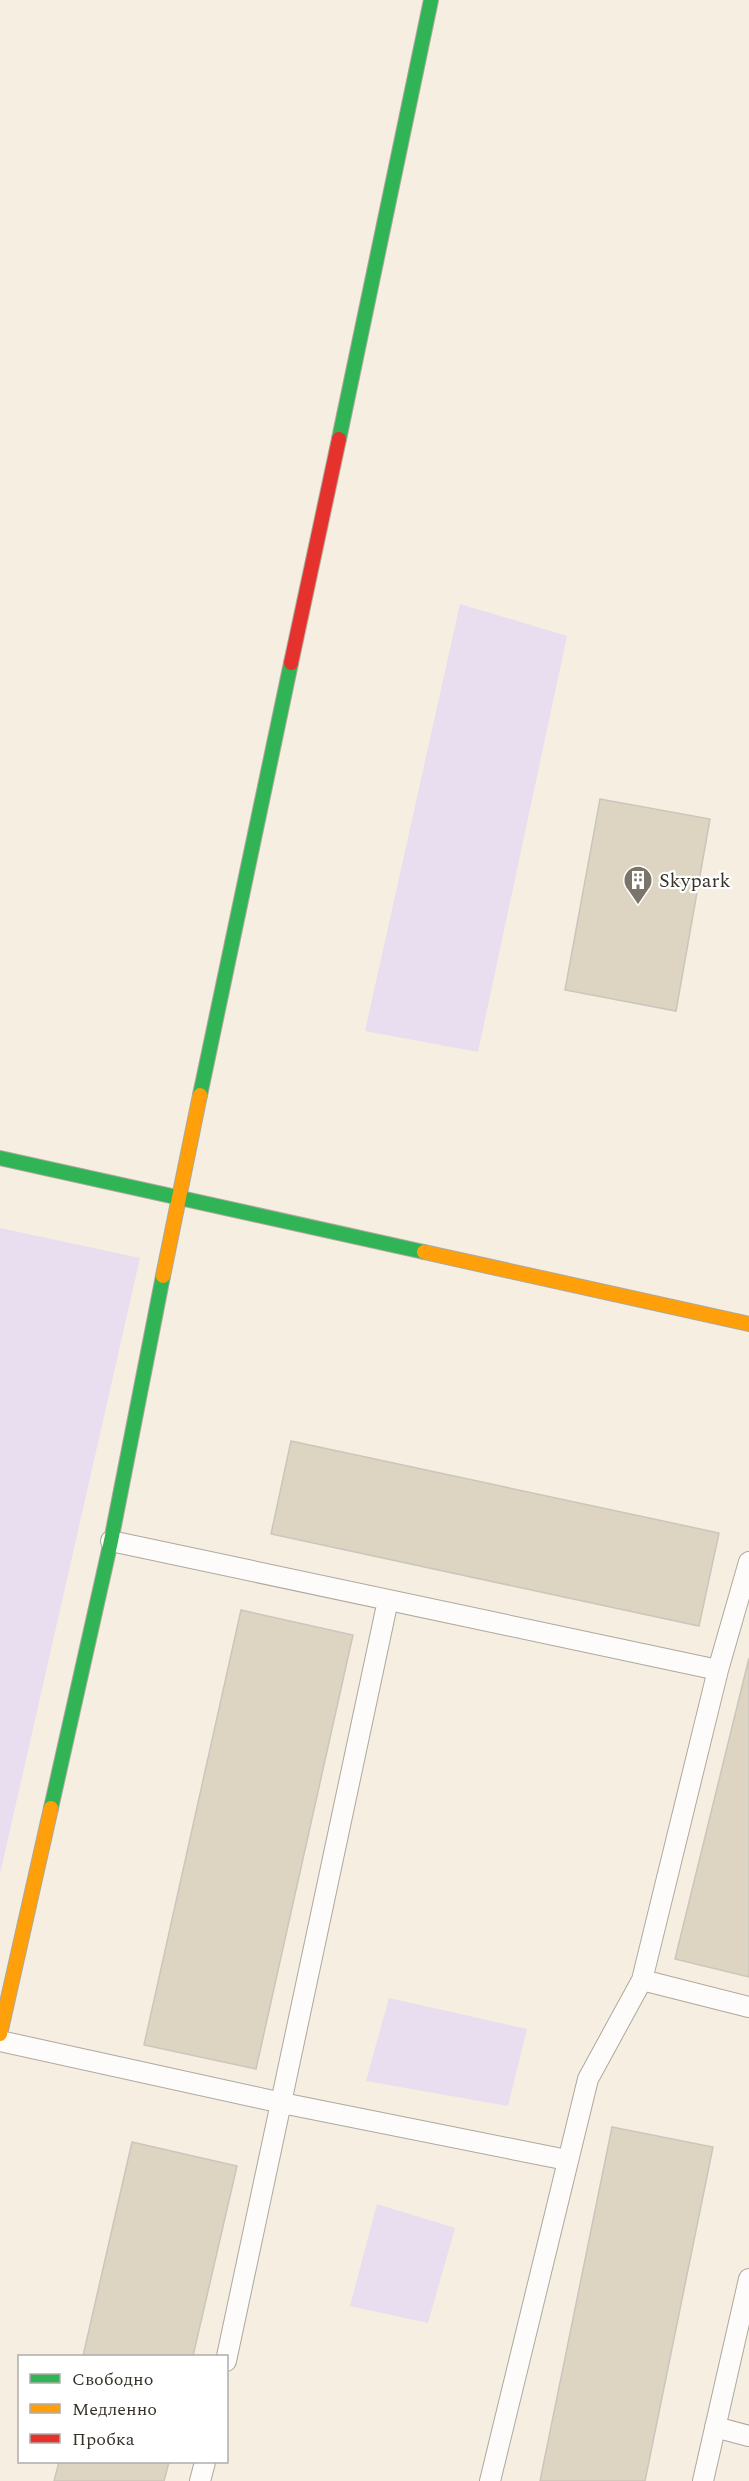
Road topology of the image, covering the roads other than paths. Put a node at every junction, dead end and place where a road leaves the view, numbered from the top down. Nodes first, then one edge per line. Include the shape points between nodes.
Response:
1 (431, 0) edge
2 (0, 1158) edge
3 (179, 1197) junction
4 (749, 1324) edge
5 (111, 1540) junction
6 (749, 1562) edge
7 (388, 1599) junction
8 (718, 1670) junction
9 (642, 1980) junction
10 (749, 2007) edge
11 (0, 2034) edge
12 (0, 2041) edge
13 (282, 2103) junction
14 (567, 2160) junction
15 (749, 2282) edge
16 (227, 2355) edge
17 (715, 2427) junction
18 (749, 2436) edge
19 (205, 2463) edge
20 (200, 2481) edge
21 (490, 2481) edge
22 (703, 2481) edge

1 - 3 street
2 - 3 street
3 - 4 street
3 - 5 street
5 - 7 lane
5 - 11 street
6 - 8 lane
7 - 8 lane
7 - 13 lane
8 - 9 lane
9 - 10 lane
9 - 14 lane via 588,2079
12 - 13 lane
13 - 14 lane
13 - 16 lane
14 - 21 lane
15 - 17 lane
17 - 18 lane
17 - 22 lane
19 - 20 lane

